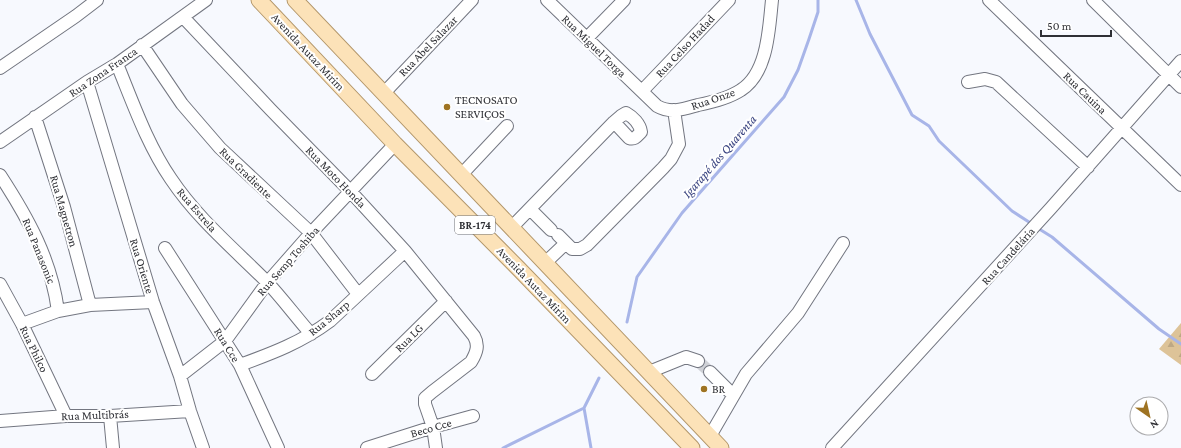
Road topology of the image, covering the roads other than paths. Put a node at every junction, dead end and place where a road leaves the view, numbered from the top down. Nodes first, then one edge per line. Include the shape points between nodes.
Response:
1 (97, 0) edge
2 (206, 0) edge
3 (259, 0) edge
4 (295, 0) edge
5 (472, 0) edge
6 (546, 0) edge
7 (624, 0) edge
8 (728, 0) edge
9 (772, 0) edge
10 (989, 0) edge
11 (1093, 0) edge
12 (183, 17) junction
13 (587, 38) junction
14 (142, 46) junction
15 (1181, 61) edge
16 (117, 64) junction
17 (0, 68) edge
18 (1169, 75) junction
19 (87, 82) junction
20 (968, 82) dead end
21 (1181, 87) edge
22 (642, 91) junction
23 (384, 92) junction
24 (674, 110) junction
25 (35, 117) junction
26 (614, 122) dead end
27 (507, 126) dead end
28 (1122, 129) junction
29 (0, 142) edge
30 (395, 144) junction
31 (1088, 167) junction
32 (462, 174) junction
33 (0, 175) edge
34 (1181, 184) edge
35 (351, 192) junction
36 (530, 209) junction
37 (512, 227) junction
38 (311, 234) junction
39 (559, 236) junction
40 (843, 243) dead end
41 (165, 248) dead end
42 (405, 251) junction
43 (540, 258) junction
44 (519, 269) junction
45 (267, 283) junction
46 (0, 284) edge
47 (358, 294) junction
48 (446, 301) junction
49 (153, 302) junction
50 (90, 305) junction
51 (58, 311) junction
52 (22, 324) junction
53 (311, 334) junction
54 (225, 341) junction
55 (698, 361) tunnel mouth
56 (240, 365) junction
57 (649, 372) junction
58 (710, 372) tunnel mouth
59 (372, 374) dead end
60 (180, 376) junction
61 (733, 396) junction
62 (190, 411) junction
63 (66, 416) junction
64 (110, 416) junction
65 (473, 416) dead end
66 (0, 422) edge
67 (432, 427) junction
68 (710, 436) junction
69 (682, 442) edge
70 (372, 447) edge
71 (113, 448) edge
72 (203, 448) edge
73 (278, 448) edge
74 (436, 448) edge
75 (692, 448) edge
76 (721, 448) edge
77 (832, 448) edge

1 - 17 street
2 - 12 street, Rua Zona Franca
3 - 30 main road, Avenida Autaz Mirim / BR-174
4 - 23 main road, Avenida Autaz Mirim / BR-174
5 - 23 street, Rua Abel Salazar
6 - 13 street, Rua Miguel Torga
7 - 13 street
8 - 22 street, Rua Celso Hadad
9 - 24 street, Rua Onze via 767,43 757,72 750,82 742,89 713,102
10 - 28 street, Rua Cauina
11 - 18 street
12 - 14 street, Rua Zona Franca
12 - 35 street, Rua Moto Honda
13 - 22 street, Rua Miguel Torga
14 - 16 street, Rua Zona Franca
14 - 38 street, Rua Gradiente via 182,104 220,148
15 - 18 street, Rua Candelária
16 - 19 street, Rua Zona Franca
16 - 45 street, Rua Estrela via 145,132 171,180 196,211
18 - 21 street
18 - 28 street, Rua Candelária
19 - 25 street, Rua Zona Franca
19 - 49 street, Rua Oriente
20 - 31 street via 985,79 996,82
22 - 24 street, Rua Onze via 663,110
23 - 32 main road, Avenida Autaz Mirim / BR-174
24 - 39 street via 679,144 671,159 587,246 572,249
25 - 29 street, Rua Zona Franca
25 - 50 street, Rua Magnetron via 64,206
26 - 36 street
27 - 32 street
28 - 31 street, Rua Candelária
28 - 34 street, Rua Cauina
30 - 35 street, Rua Semp Toshiba
30 - 44 main road, Avenida Autaz Mirim / BR-174
31 - 77 street, Rua Candelária
32 - 37 main road, Avenida Autaz Mirim / BR-174
33 - 51 street, Rua Panasonic via 30,224 53,283
35 - 38 street, Rua Semp Toshiba
35 - 42 street, Rua Moto Honda
36 - 37 street
36 - 39 street
37 - 43 main road, Avenida Autaz Mirim / BR-174
38 - 45 street, Rua Semp Toshiba
38 - 47 street, Rua Gradiente
39 - 43 street
40 - 61 street via 798,313 749,369
41 - 54 street, Rua Cce
42 - 47 street, Rua Sharp
42 - 48 street, Rua Moto Honda
43 - 44 main road
43 - 57 main road, Avenida Autaz Mirim / BR-174
44 - 69 main road, Avenida Autaz Mirim / BR-174
45 - 53 street, Rua Estrela
45 - 54 street, Rua Semp Toshiba
46 - 52 street, Rua Philco
47 - 53 street, Rua Sharp via 330,321
48 - 59 street, Rua LG
48 - 67 street, Rua Moto Honda via 469,328 477,346 472,362 425,398
49 - 50 street
49 - 60 street, Rua Oriente
50 - 51 street
51 - 52 street
52 - 63 street, Rua Philco
53 - 56 street, Rua Sharp via 288,347
54 - 56 street, Rua Cce
54 - 60 street, Rua Semp Toshiba
55 - 57 street via 686,357
56 - 73 street, Rua Cce
57 - 68 main road, Avenida Autaz Mirim / BR-174
58 - 61 street
60 - 62 street, Rua Oriente
61 - 68 street
62 - 64 street, Rua Multibrás
62 - 72 street, Rua Oriente
63 - 64 street, Rua Multibrás
63 - 66 street, Rua Multibrás
64 - 71 street
65 - 67 street, Beco Cce
67 - 70 street, Beco Cce
67 - 74 street
68 - 76 main road, Avenida Autaz Mirim / BR-174
69 - 75 main road, Avenida Autaz Mirim / BR-174

